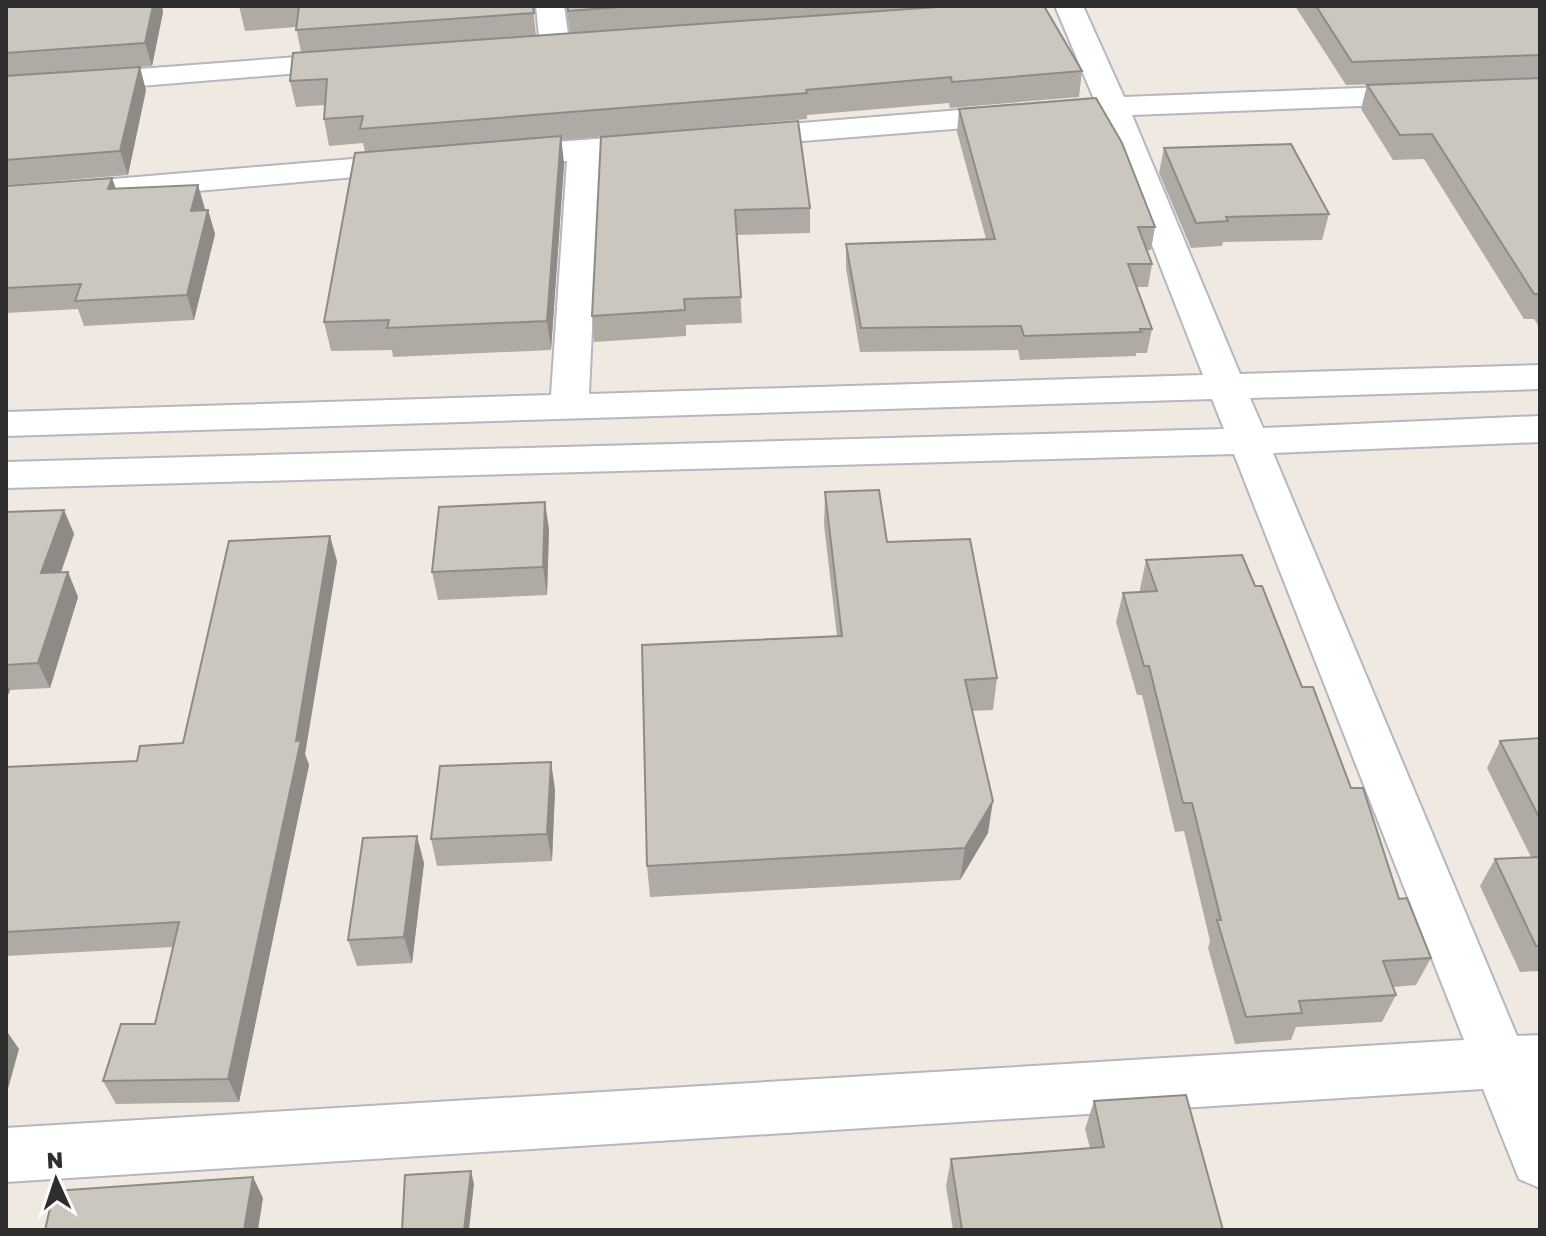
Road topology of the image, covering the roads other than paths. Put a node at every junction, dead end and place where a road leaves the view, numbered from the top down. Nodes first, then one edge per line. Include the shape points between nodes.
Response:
1 (550, 6) edge
2 (1070, 8) edge
3 (1040, 12) edge
4 (586, 45) edge
5 (555, 47) junction
6 (523, 49) edge
7 (382, 60) edge
8 (6, 88) edge
9 (1540, 90) edge
10 (1113, 107) junction
11 (584, 150) junction
12 (6, 198) edge
13 (1540, 377) edge
14 (1223, 385) junction
15 (569, 406) junction
16 (6, 424) edge
17 (1540, 429) edge
18 (1246, 441) junction
19 (6, 475) edge
20 (1520, 1061) edge
21 (6, 1155) edge
22 (1540, 1160) edge

1 - 5 street
2 - 3 street
2 - 10 street
4 - 5 street
5 - 6 street
7 - 8 street
9 - 10 street
10 - 11 street
10 - 14 street
11 - 12 street
11 - 15 street
13 - 14 street
14 - 15 street
14 - 18 street
15 - 16 street
17 - 18 street
18 - 19 street
18 - 20 street
20 - 21 street
20 - 22 street

